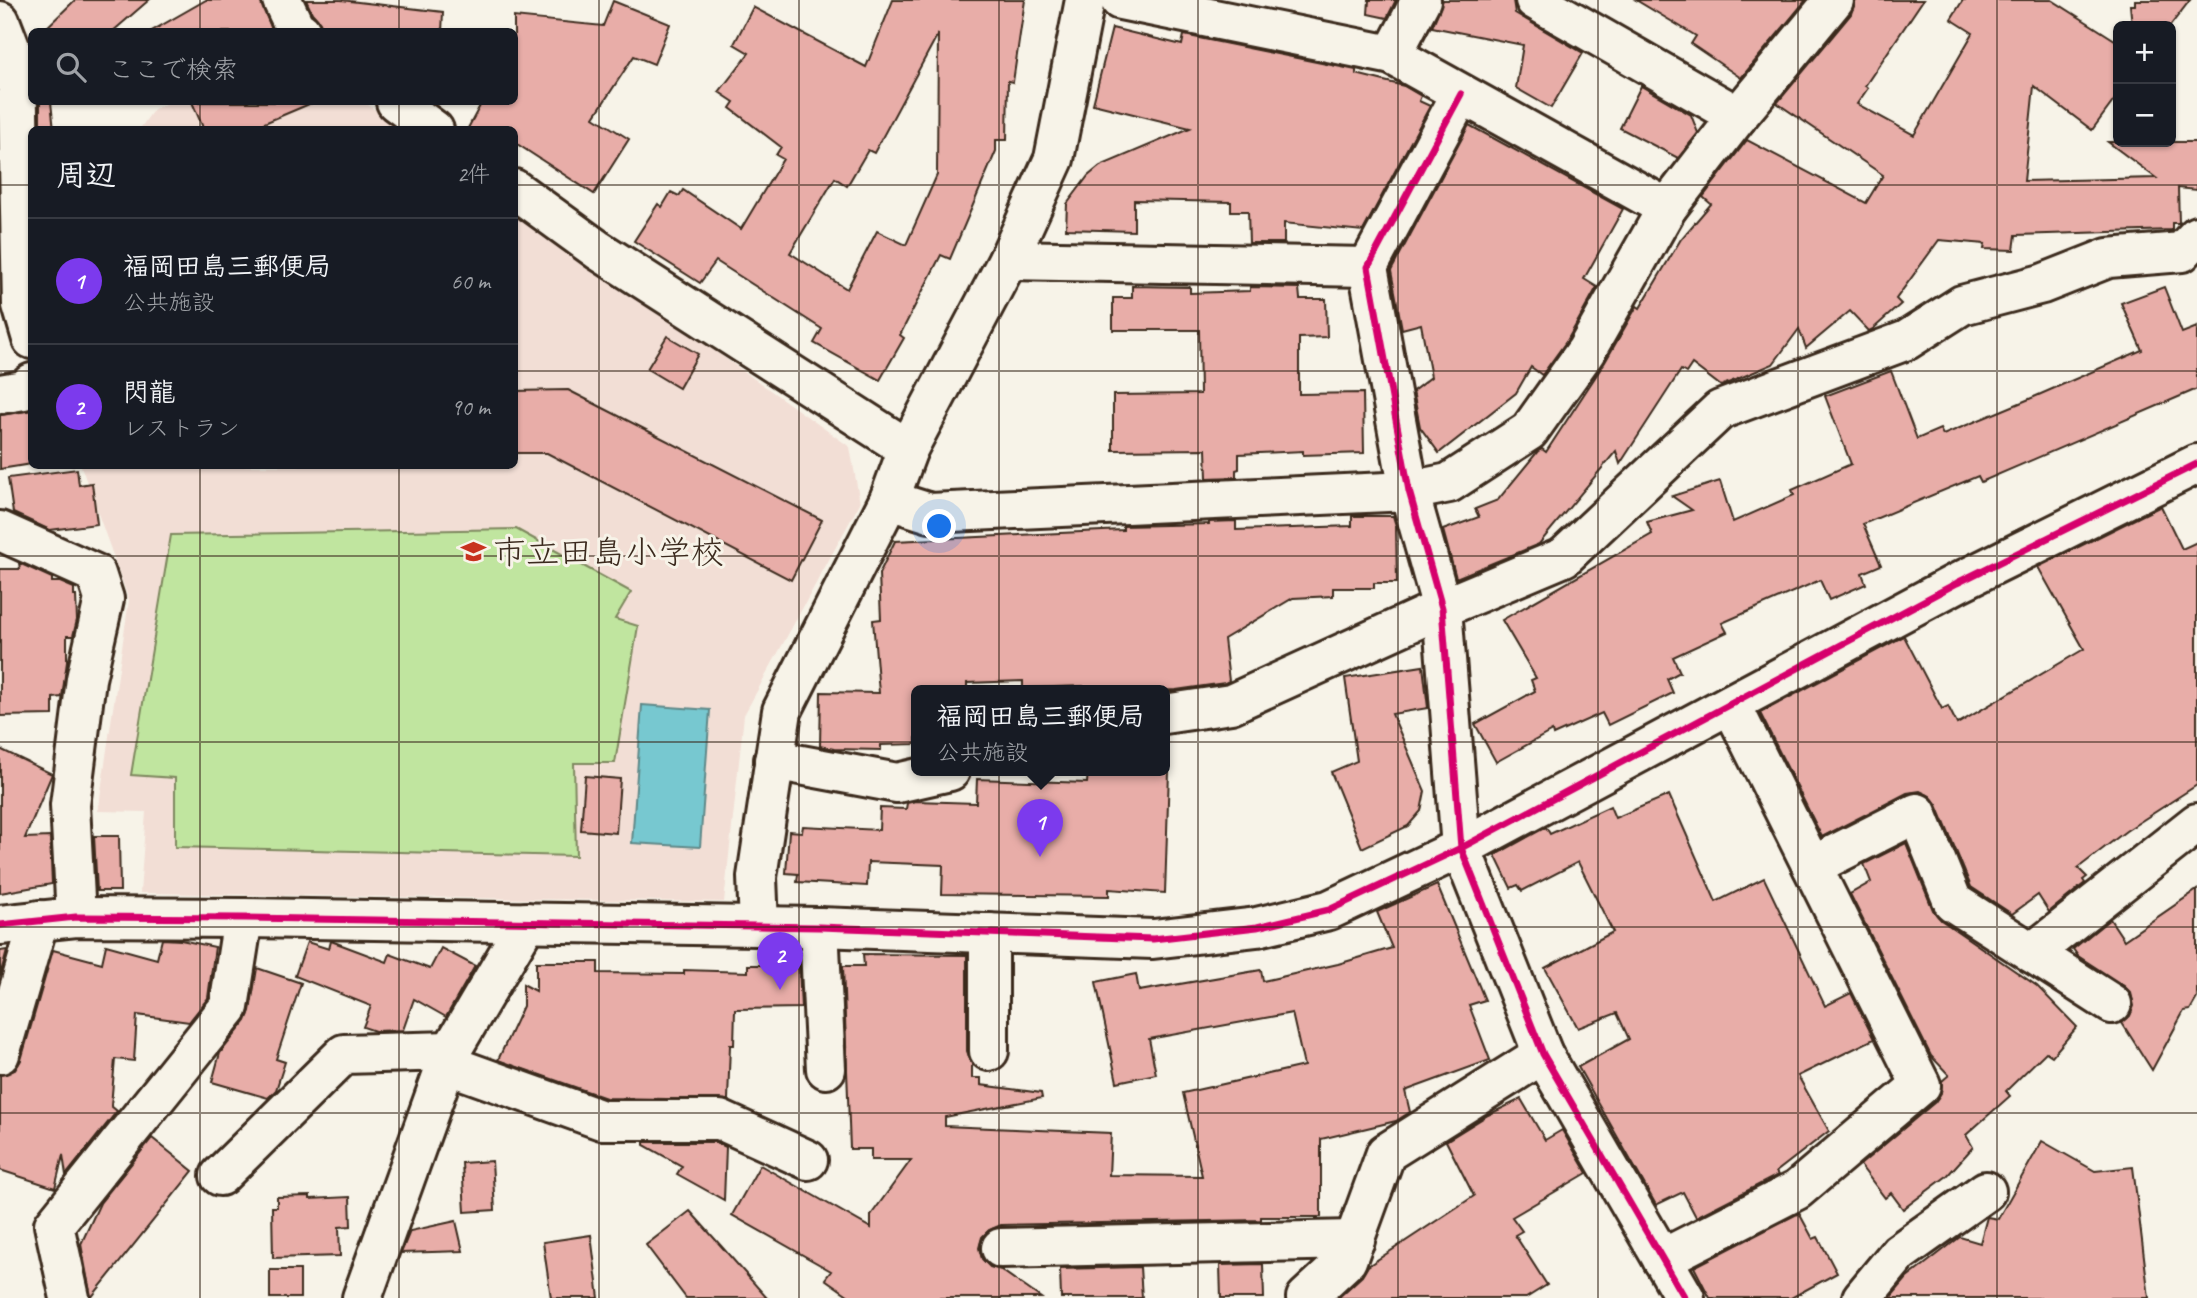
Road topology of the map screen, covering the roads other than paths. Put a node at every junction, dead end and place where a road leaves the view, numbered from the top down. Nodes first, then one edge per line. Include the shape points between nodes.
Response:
1 (282, 0) edge
2 (1085, 0) edge
3 (1120, 0) edge
4 (1421, 0) edge
5 (1535, 0) edge
6 (1834, 0) edge
7 (0, 21) edge
8 (295, 28) edge
9 (1392, 55) junction
10 (1461, 94) junction
11 (400, 105) edge
12 (1738, 116) junction
13 (429, 126) edge
14 (518, 192) edge
15 (1667, 208) junction
16 (2197, 236) edge
17 (1008, 260) junction
18 (1368, 267) junction
19 (28, 326) edge
20 (28, 386) edge
21 (0, 394) edge
22 (908, 449) junction
23 (2197, 464) edge
24 (1409, 491) junction
25 (889, 500) junction
26 (0, 531) edge
27 (1442, 608) junction
28 (1731, 704) junction
29 (1170, 713) edge
30 (774, 760) junction
31 (928, 776) edge
32 (2197, 823) edge
33 (1461, 848) junction
34 (1812, 866) junction
35 (57, 918) junction
36 (243, 918) junction
37 (527, 922) junction
38 (0, 925) edge
39 (759, 926) junction
40 (819, 927) junction
41 (989, 933) junction
42 (2032, 953) junction
43 (2112, 1004) dead end
44 (989, 1051) dead end
45 (0, 1054) edge
46 (1543, 1054) junction
47 (448, 1058) junction
48 (826, 1069) dead end
49 (808, 1160) dead end
50 (220, 1176) dead end
51 (1986, 1191) dead end
52 (1355, 1240) junction
53 (1001, 1248) dead end
54 (1662, 1259) junction
55 (70, 1298) edge
56 (362, 1298) edge
57 (1306, 1298) edge
58 (1685, 1298) edge
59 (1862, 1298) edge

1 - 8 street
2 - 17 street via 1054,159
3 - 9 street
4 - 9 street
5 - 12 street
6 - 12 street
7 - 19 street via 17,65 22,304
9 - 10 street
10 - 15 street
10 - 18 street
11 - 13 street
12 - 15 street
14 - 22 street via 598,250
15 - 24 street via 1586,351 1530,431 1449,483
16 - 27 street via 2182,252 2108,258 2042,284 1962,304 1908,340 1720,410 1564,557
17 - 18 street
17 - 22 street
18 - 24 street
20 - 21 street
22 - 25 street
23 - 28 street via 1957,583
24 - 25 street via 930,513
24 - 27 street
25 - 30 street via 782,710
26 - 35 street via 96,574 104,599 86,679
27 - 29 street via 1231,704
27 - 33 street
28 - 33 street
28 - 34 street
30 - 31 street via 897,783
30 - 39 street via 757,877
32 - 42 street
33 - 41 street via 1329,911 1257,927 1153,939
33 - 46 street
34 - 42 street via 1917,813 1953,902
34 - 54 street via 1921,1085 1797,1190
35 - 36 street
35 - 38 street
35 - 45 street
36 - 37 street
36 - 55 street via 229,1007 54,1225
37 - 39 street
37 - 47 street
39 - 40 street
40 - 41 street
40 - 48 street
41 - 44 street
42 - 43 street
46 - 52 street via 1386,1153
46 - 54 street
47 - 49 street via 602,1120 720,1120
47 - 50 street via 344,1054
47 - 56 street
51 - 59 street via 1899,1253
52 - 53 street
52 - 57 street via 1347,1260
54 - 58 street

